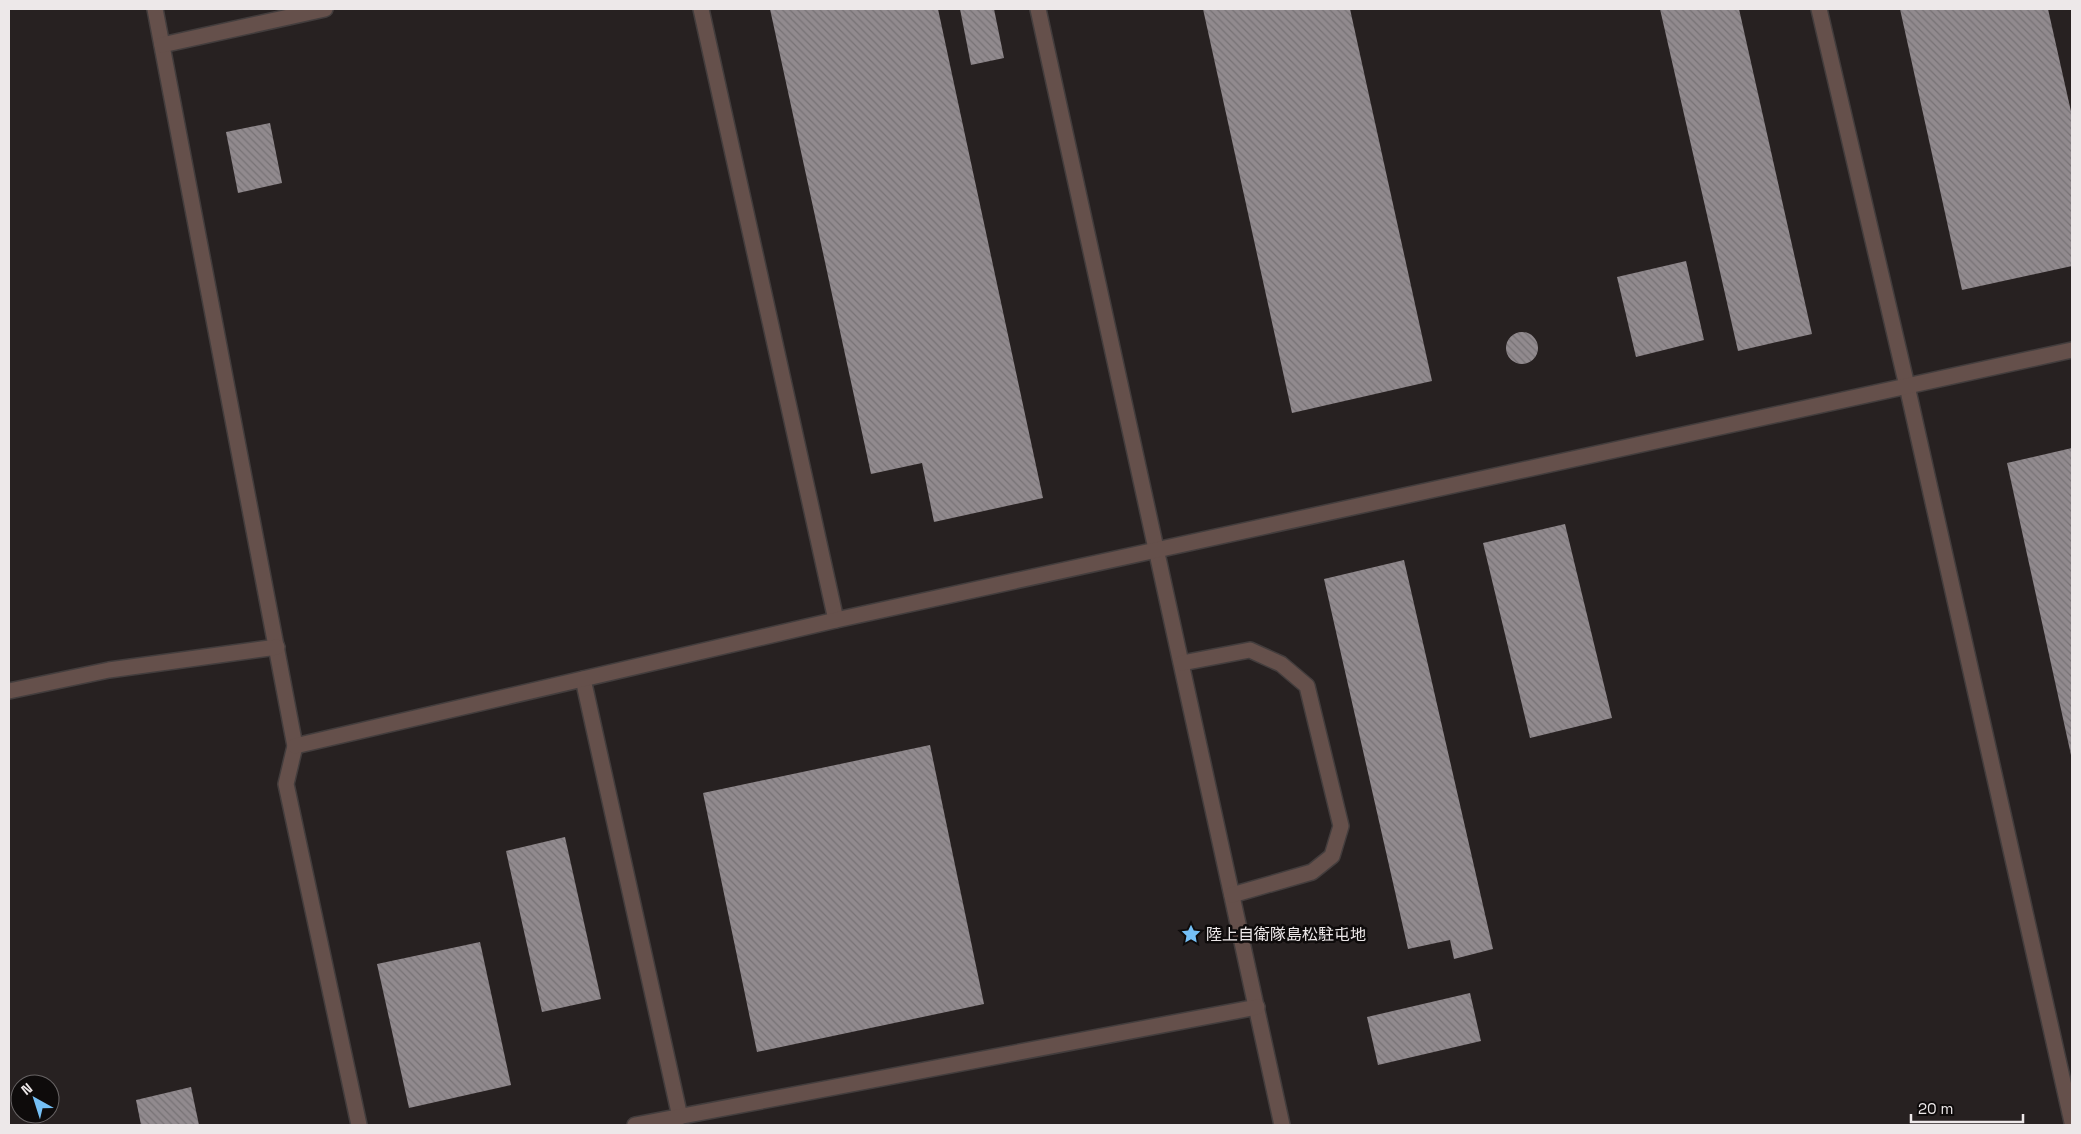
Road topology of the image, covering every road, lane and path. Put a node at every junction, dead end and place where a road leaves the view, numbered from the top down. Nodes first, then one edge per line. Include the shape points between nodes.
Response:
1 (155, 9) edge
2 (325, 9) edge
3 (701, 9) edge
4 (1038, 9) edge
5 (1819, 9) edge
6 (162, 45) junction
7 (2072, 350) edge
8 (1907, 386) junction
9 (1158, 550) junction
10 (836, 620) junction
11 (277, 647) junction
12 (1182, 663) junction
13 (583, 679) junction
14 (9, 691) edge
15 (295, 746) junction
16 (1232, 895) junction
17 (1257, 1007) junction
18 (680, 1116) junction
19 (2072, 1122) edge
20 (358, 1125) edge
21 (635, 1125) edge
22 (1282, 1125) edge

1 - 6 lane
2 - 6 lane
3 - 10 lane
4 - 9 lane
5 - 8 lane
6 - 11 lane
7 - 8 lane
8 - 9 lane
8 - 19 lane
9 - 10 lane
9 - 12 lane
10 - 13 lane
11 - 14 lane via 108,670
11 - 15 lane
12 - 16 lane
12 - 16 lane via 1250,650 1281,664 1307,686 1341,826 1332,856 1312,872
13 - 15 lane
13 - 18 lane
15 - 20 lane via 286,784
16 - 17 lane
17 - 18 lane
17 - 22 lane
18 - 21 lane

